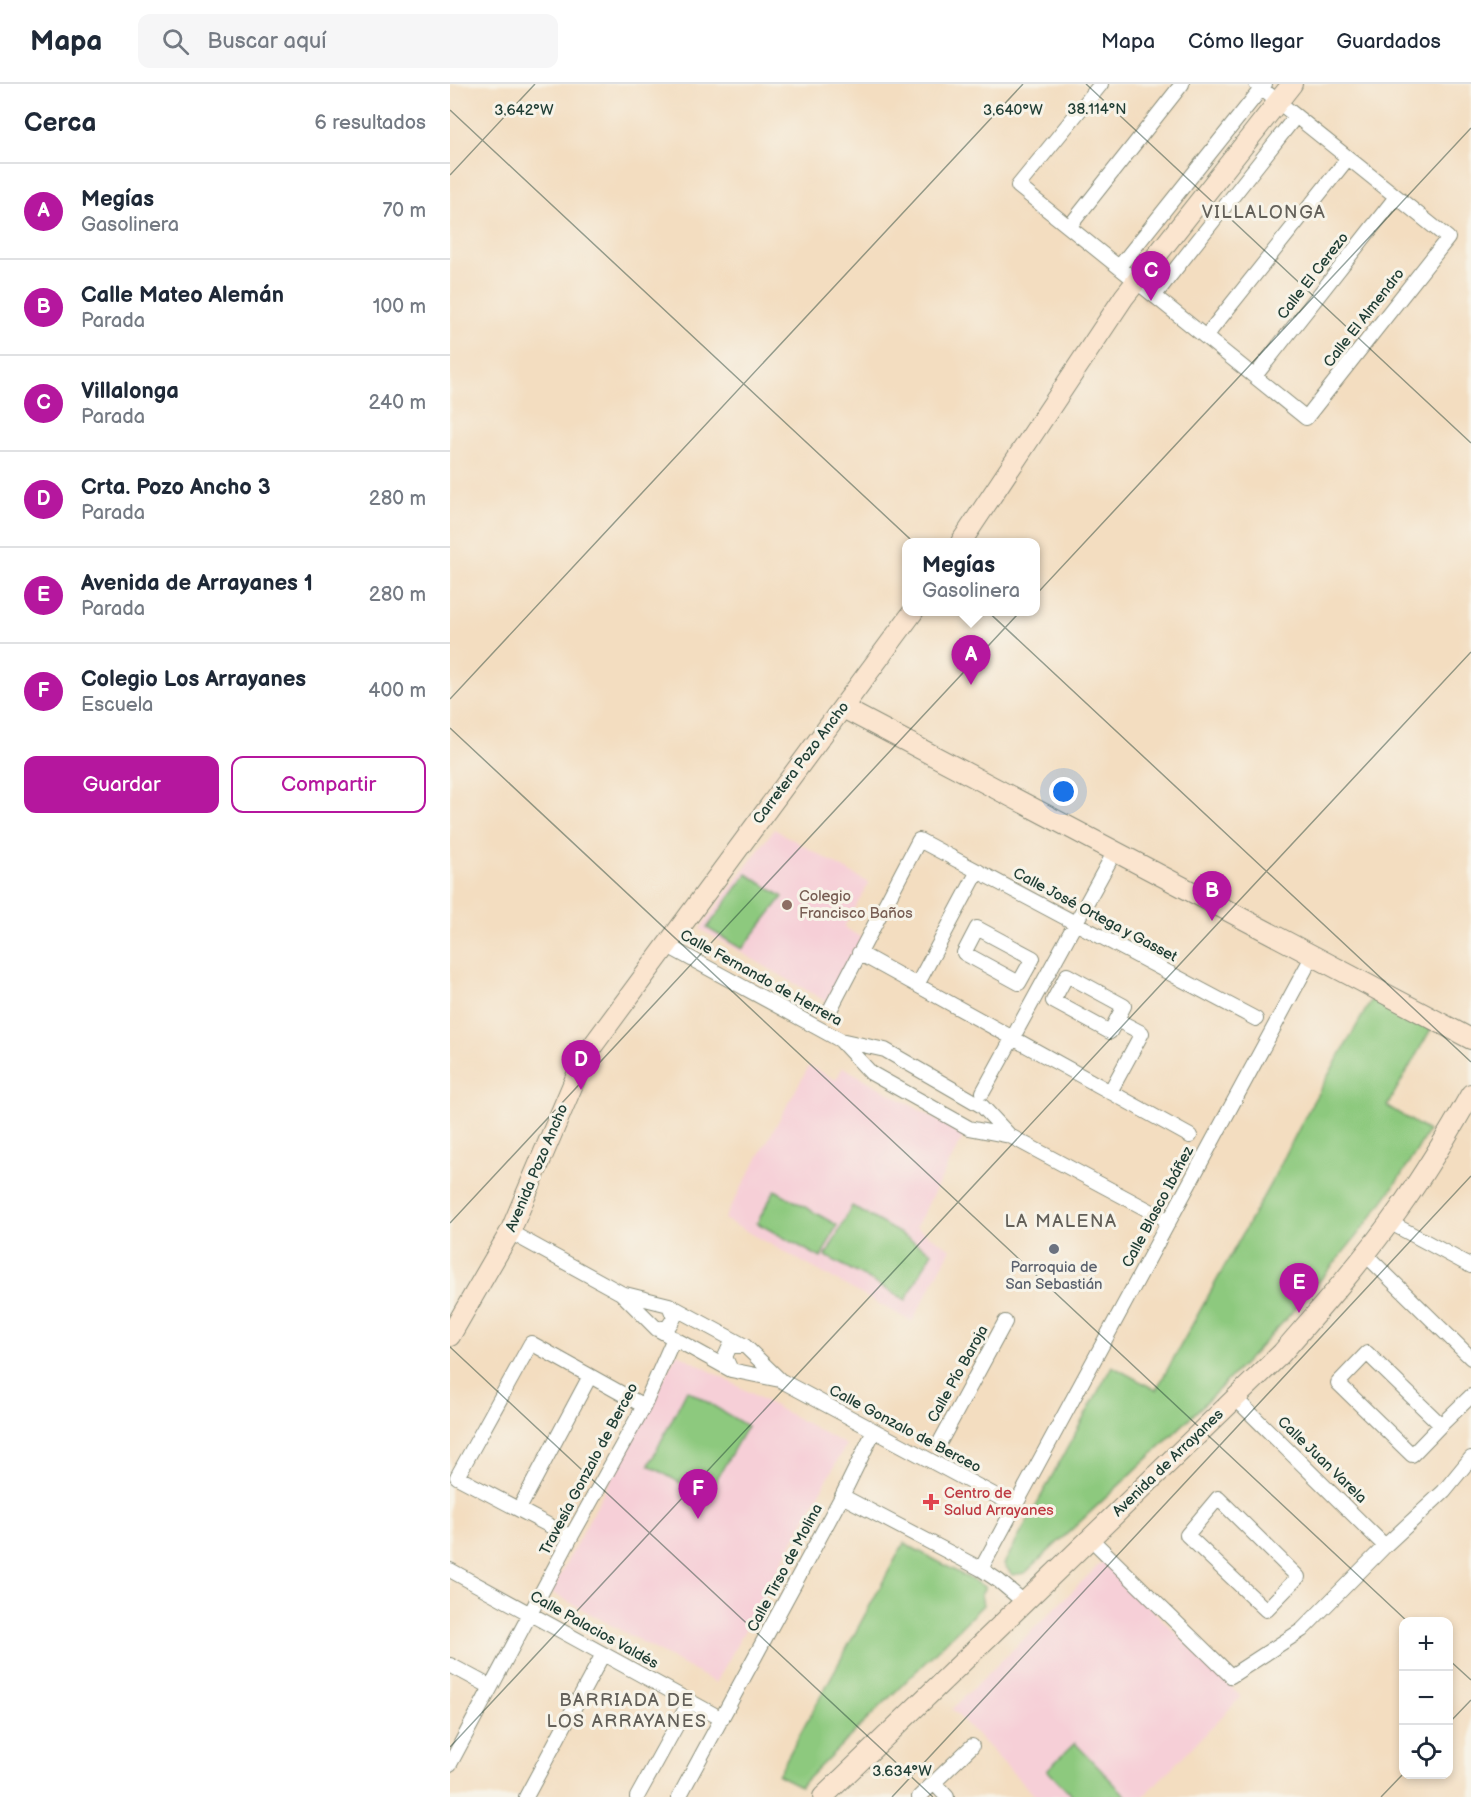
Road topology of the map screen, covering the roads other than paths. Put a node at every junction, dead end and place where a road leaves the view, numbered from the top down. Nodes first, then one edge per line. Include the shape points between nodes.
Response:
1 (1101, 84) edge
2 (1182, 84) edge
3 (1292, 84) edge
4 (1261, 85) edge
5 (1278, 102) junction
6 (1296, 116) junction
7 (1348, 158) junction
8 (1396, 197) junction
9 (1069, 227) junction
10 (1119, 267) junction
11 (1137, 280) junction
12 (1155, 295) junction
13 (1206, 336) junction
14 (1255, 376) junction
15 (964, 538) edge
16 (910, 616) edge
17 (843, 708) junction
18 (1115, 851) junction
19 (978, 872) junction
20 (688, 915) joint
21 (1075, 923) junction
22 (947, 930) junction
23 (969, 942) junction
24 (666, 945) junction
25 (859, 953) junction
26 (1313, 955) junction
27 (1026, 971) junction
28 (1044, 981) junction
29 (917, 986) junction
30 (1059, 989) junction
31 (831, 1008) dead end
32 (1256, 1019) dead end
33 (1117, 1020) junction
34 (1012, 1038) junction
35 (1471, 1039) edge
36 (840, 1040) junction
37 (885, 1050) junction
38 (871, 1073) junction
39 (1110, 1092) junction
40 (1471, 1094) edge
41 (982, 1099) junction
42 (969, 1128) junction
43 (1010, 1136) junction
44 (1190, 1136) dead end
45 (1169, 1221) junction
46 (1389, 1222) junction
47 (510, 1232) junction
48 (1365, 1254) junction
49 (1471, 1266) edge
50 (621, 1293) junction
51 (669, 1305) junction
52 (1005, 1322) dead end
53 (657, 1329) junction
54 (450, 1336) edge
55 (674, 1338) junction
56 (745, 1346) junction
57 (1471, 1358) edge
58 (731, 1370) junction
59 (590, 1376) junction
60 (780, 1380) junction
61 (1471, 1396) edge
62 (1235, 1398) junction
63 (644, 1406) junction
64 (1441, 1425) junction
65 (874, 1431) junction
66 (940, 1442) dead end
67 (1471, 1458) edge
68 (842, 1496) junction
69 (1218, 1498) joint
70 (1015, 1506) junction
71 (519, 1509) junction
72 (571, 1537) junction
73 (1090, 1538) junction
74 (1385, 1546) junction
75 (981, 1569) junction
76 (450, 1570) edge
77 (1024, 1602) junction
78 (531, 1614) junction
79 (603, 1654) junction
80 (450, 1665) edge
81 (492, 1687) junction
82 (690, 1701) junction
83 (722, 1719) junction
84 (972, 1746) dead end
85 (450, 1764) edge
86 (933, 1784) junction
87 (526, 1797) edge
88 (637, 1797) edge
89 (679, 1797) edge
90 (823, 1797) edge
91 (919, 1797) edge
92 (947, 1797) edge

1 - 9 street via 1018,186
2 - 9 street
3 - 5 street
4 - 5 street
4 - 10 street
5 - 6 street
5 - 11 street
6 - 7 street
6 - 12 street
7 - 8 street
7 - 13 street
8 - 14 street, Calle El Cerezo
8 - 14 street, Calle El Almendro via 1448,238 1306,418
9 - 10 street
10 - 11 street
11 - 12 street
11 - 15 street
12 - 13 street
13 - 14 street
16 - 17 street, Carretera Pozo Ancho
17 - 18 street
17 - 20 street, Carretera Pozo Ancho
18 - 21 street
18 - 26 street
19 - 21 street, Calle José Ortega y Gasset
19 - 22 street
19 - 25 street, Calle José Ortega y Gasset via 919,840
20 - 24 street, Avenida Pozo Ancho
21 - 28 street
21 - 32 street, Calle José Ortega y Gasset
22 - 23 street
22 - 29 street
23 - 27 street via 963,952 1019,983
23 - 27 street via 977,928 1033,958
24 - 36 street, Calle Fernando de Herrera
24 - 47 street, Avenida Pozo Ancho via 587,1055
25 - 29 street
25 - 31 street
26 - 35 street
26 - 45 street, Calle Blasco Ibáñez
27 - 28 street
28 - 30 street
28 - 34 street
29 - 34 street
30 - 33 street via 1053,1001 1100,1027 1110,1032
30 - 33 street via 1067,975 1124,1006
33 - 39 street via 1142,1033
34 - 39 street
34 - 41 street
36 - 37 street, Calle Fernando de Herrera
36 - 38 street, Calle Fernando de Herrera
37 - 38 street via 890,1064 885,1071
37 - 41 street, Calle Fernando de Herrera
38 - 42 street, Calle Fernando de Herrera
39 - 44 street
40 - 46 street, Avenida de Arrayanes
41 - 42 street via 966,1117
41 - 43 street, Calle Fernando de Herrera
42 - 43 street, Calle Fernando de Herrera
43 - 45 street, Calle Fernando de Herrera
45 - 70 street, Calle Blasco Ibáñez
46 - 48 street, Avenida de Arrayanes
46 - 49 street
47 - 50 street, Calle Gonzalo de Berceo
47 - 54 street, Avenida Pozo Ancho
48 - 57 street
48 - 62 street, Avenida de Arrayanes via 1281,1354
50 - 51 street, Calle Gonzalo de Berceo
50 - 53 street, Calle Gonzalo de Berceo
51 - 53 street via 674,1318 668,1328
51 - 56 street, Calle Gonzalo de Berceo
52 - 66 street, Calle Pío Baroja
53 - 55 street, Calle Gonzalo de Berceo
55 - 58 street, Calle Gonzalo de Berceo
55 - 63 street, Travesía Gonzalo de Berceo
56 - 58 street via 730,1346 725,1357
56 - 60 street, Calle Gonzalo de Berceo
58 - 60 street, Calle Gonzalo de Berceo
59 - 63 street
59 - 71 street
59 - 71 street via 531,1343 457,1477
60 - 65 street, Calle Gonzalo de Berceo
61 - 64 street
62 - 73 street, Avenida de Arrayanes
62 - 74 street, Calle Juan Varela
63 - 72 street, Travesía Gonzalo de Berceo
64 - 64 street via 1367,1353 1338,1383 1412,1455
65 - 68 street, Calle Tirso de Molina
65 - 70 street, Calle Gonzalo de Berceo
67 - 74 street via 1444,1491
68 - 75 street
68 - 83 street, Calle Tirso de Molina
69 - 69 street via 1187,1535 1266,1610 1298,1577
70 - 75 street, Calle Blasco Ibáñez
71 - 72 street
72 - 78 street, Travesía Gonzalo de Berceo
73 - 74 street via 1231,1676 1302,1630
73 - 77 street, Avenida de Arrayanes
75 - 77 street
76 - 78 street, Calle Palacios Valdés
77 - 90 street, Avenida de Arrayanes
78 - 79 street, Calle Palacios Valdés
78 - 81 street, Travesía Gonzalo de Berceo
79 - 82 street, Calle Palacios Valdés
79 - 87 street
80 - 81 street
81 - 85 street, Travesía Gonzalo de Berceo
82 - 83 street, Calle Palacios Valdés
82 - 88 street
83 - 89 street, Calle Tirso de Molina
84 - 86 street
86 - 91 street
86 - 92 street

